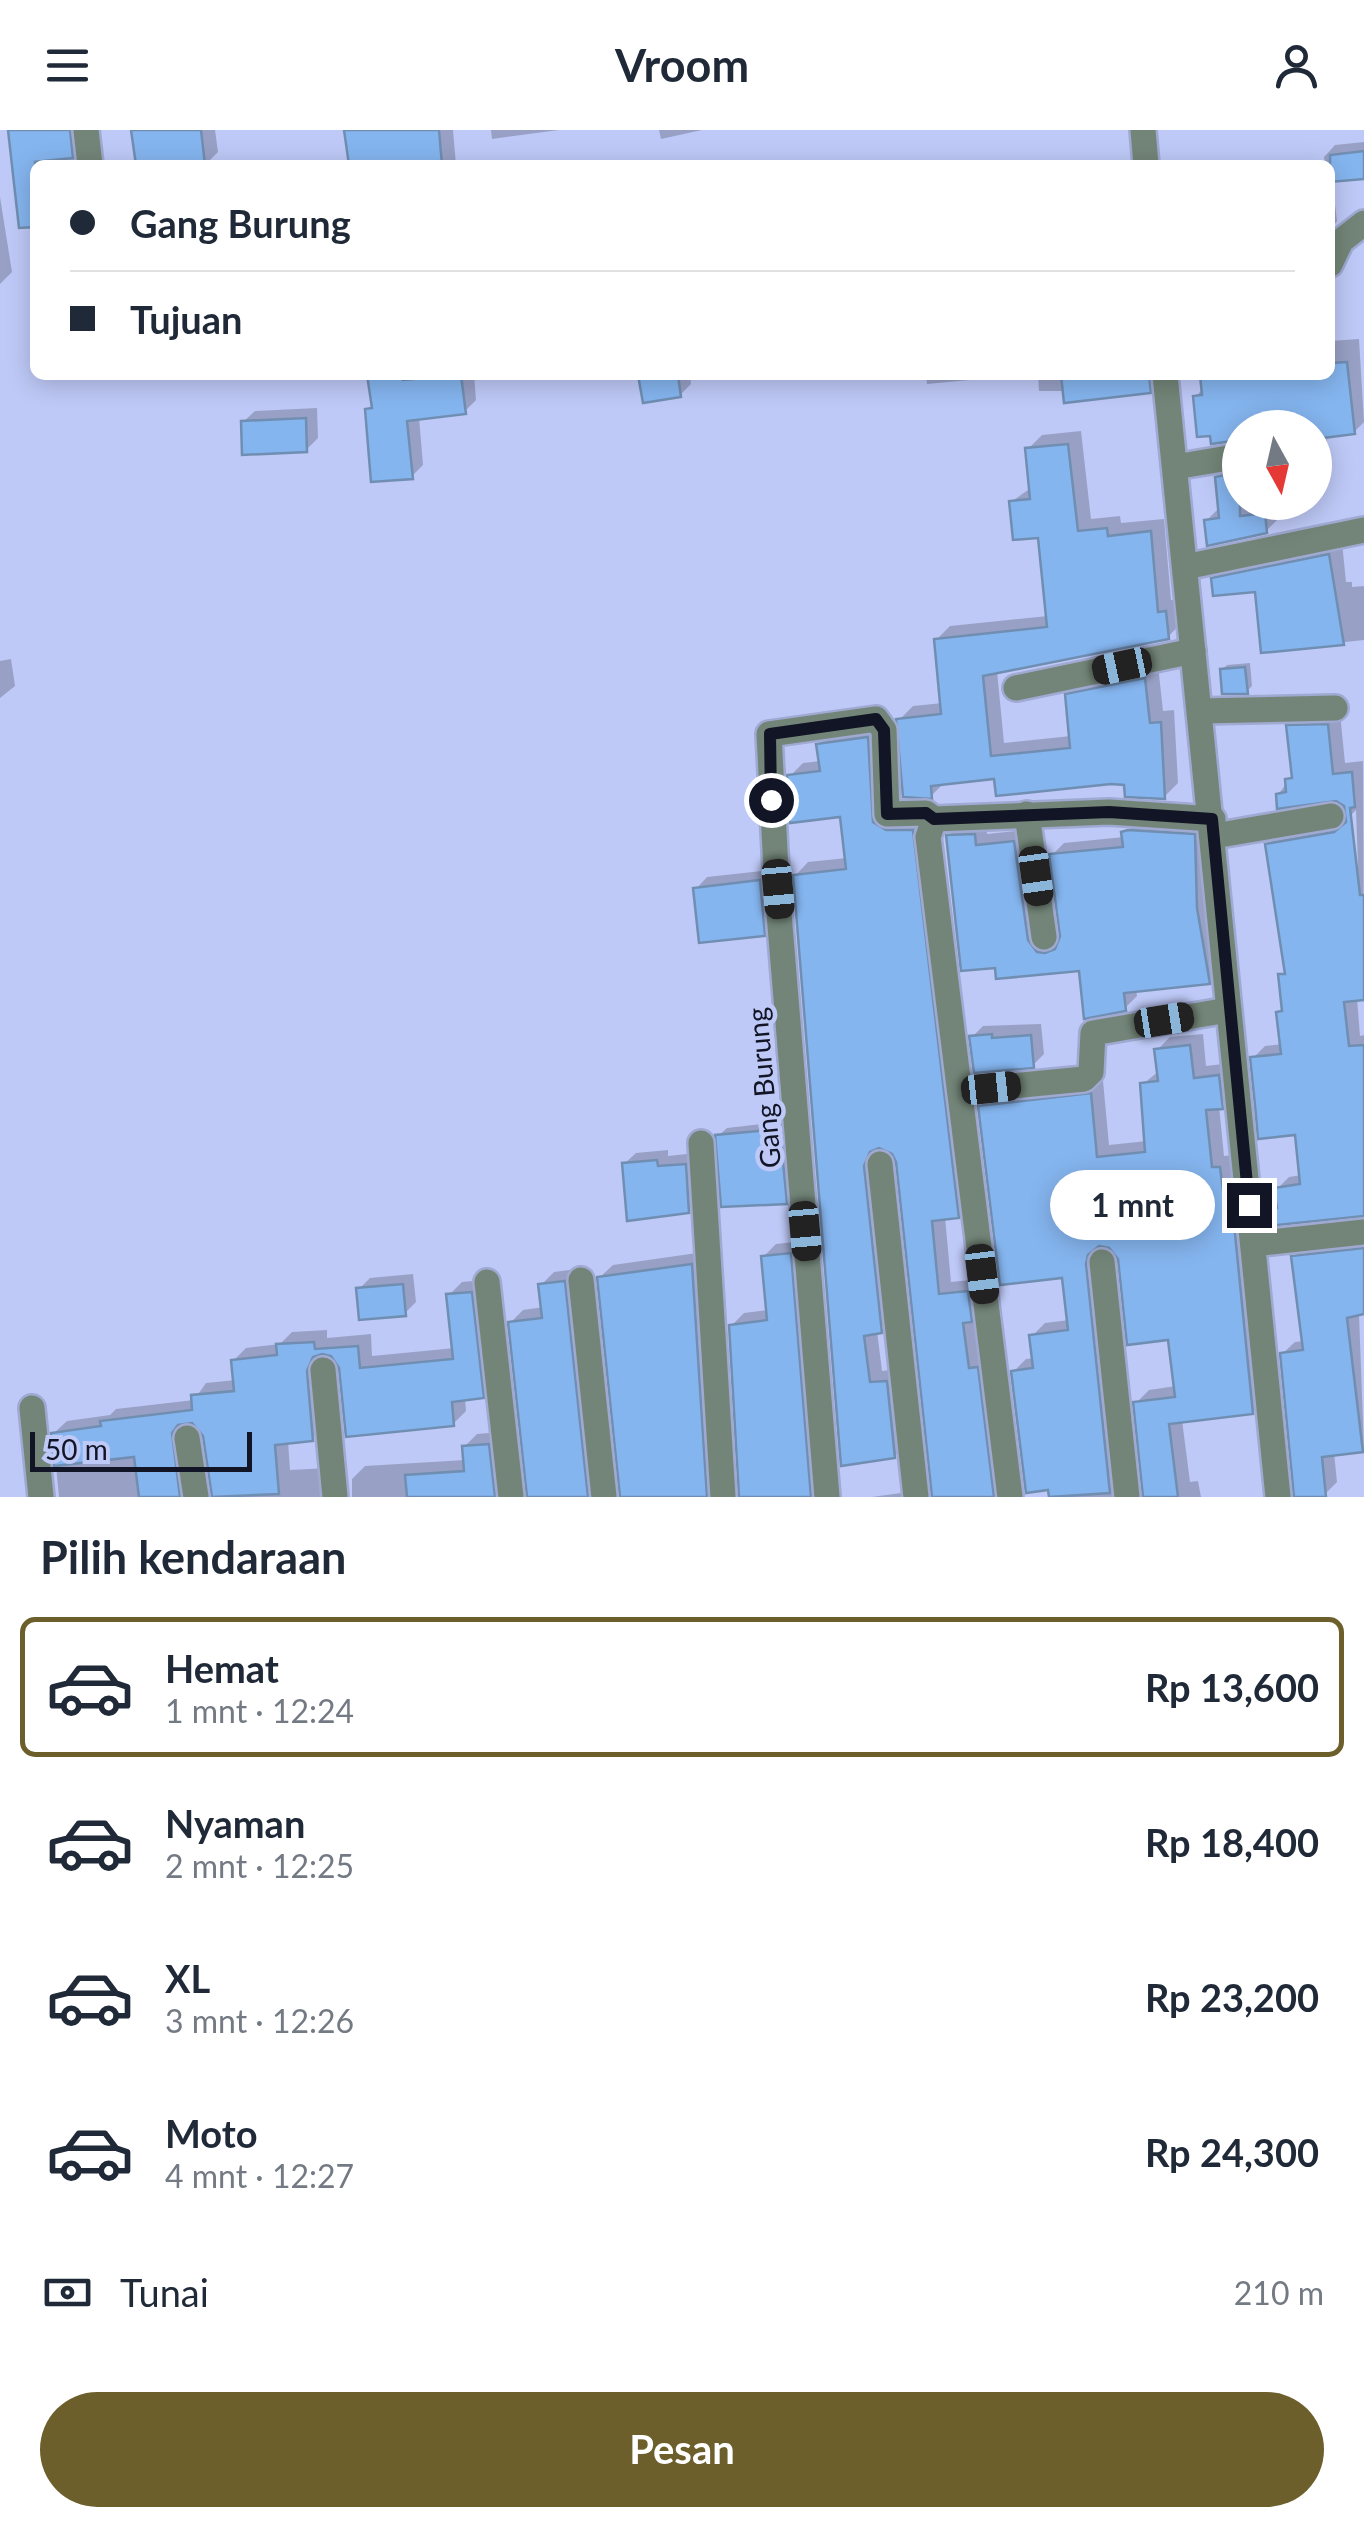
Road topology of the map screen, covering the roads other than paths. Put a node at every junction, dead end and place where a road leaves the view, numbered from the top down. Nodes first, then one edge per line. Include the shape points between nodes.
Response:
1 (86, 130) edge
2 (1143, 130) edge
3 (89, 160) edge
4 (1146, 160) edge
5 (1364, 223) edge
6 (1335, 252) edge
7 (1165, 380) edge
8 (1222, 459) edge
9 (1174, 467) junction
10 (1364, 530) edge
11 (1185, 566) junction
12 (1193, 651) junction
13 (1016, 688) dead end
14 (1335, 708) dead end
15 (1200, 711) junction
16 (1028, 814) junction
17 (1331, 816) dead end
18 (934, 819) junction
19 (1214, 828) junction
20 (1044, 937) dead end
21 (1228, 1010) junction
22 (960, 1091) junction
23 (700, 1144) dead end
24 (880, 1164) dead end
25 (1364, 1232) edge
26 (1253, 1244) junction
27 (1102, 1262) dead end
28 (581, 1280) dead end
29 (487, 1282) dead end
30 (323, 1370) dead end
31 (32, 1408) dead end
32 (187, 1438) dead end
33 (41, 1497) edge
34 (196, 1497) edge
35 (335, 1497) edge
36 (511, 1497) edge
37 (604, 1497) edge
38 (723, 1497) edge
39 (826, 1497) edge
40 (916, 1497) edge
41 (1010, 1497) edge
42 (1127, 1497) edge
43 (1278, 1497) edge

1 - 3 street
2 - 4 street
5 - 6 street
7 - 9 street
8 - 9 street
9 - 11 street
10 - 11 street
11 - 12 street
12 - 13 street
12 - 15 street
14 - 15 street
15 - 19 street
16 - 18 street
16 - 19 street via 1109,812
16 - 20 street
17 - 19 street
18 - 22 street via 928,837
18 - 39 street, Gang Burung via 926,813 887,814 884,730 876,719 770,734
19 - 21 street
21 - 22 street via 1093,1033 1091,1072 1084,1078
21 - 26 street
22 - 41 street
23 - 38 street
24 - 40 street
25 - 26 street
26 - 43 street
27 - 42 street
28 - 37 street
29 - 36 street
30 - 35 street
31 - 33 street
32 - 34 street

